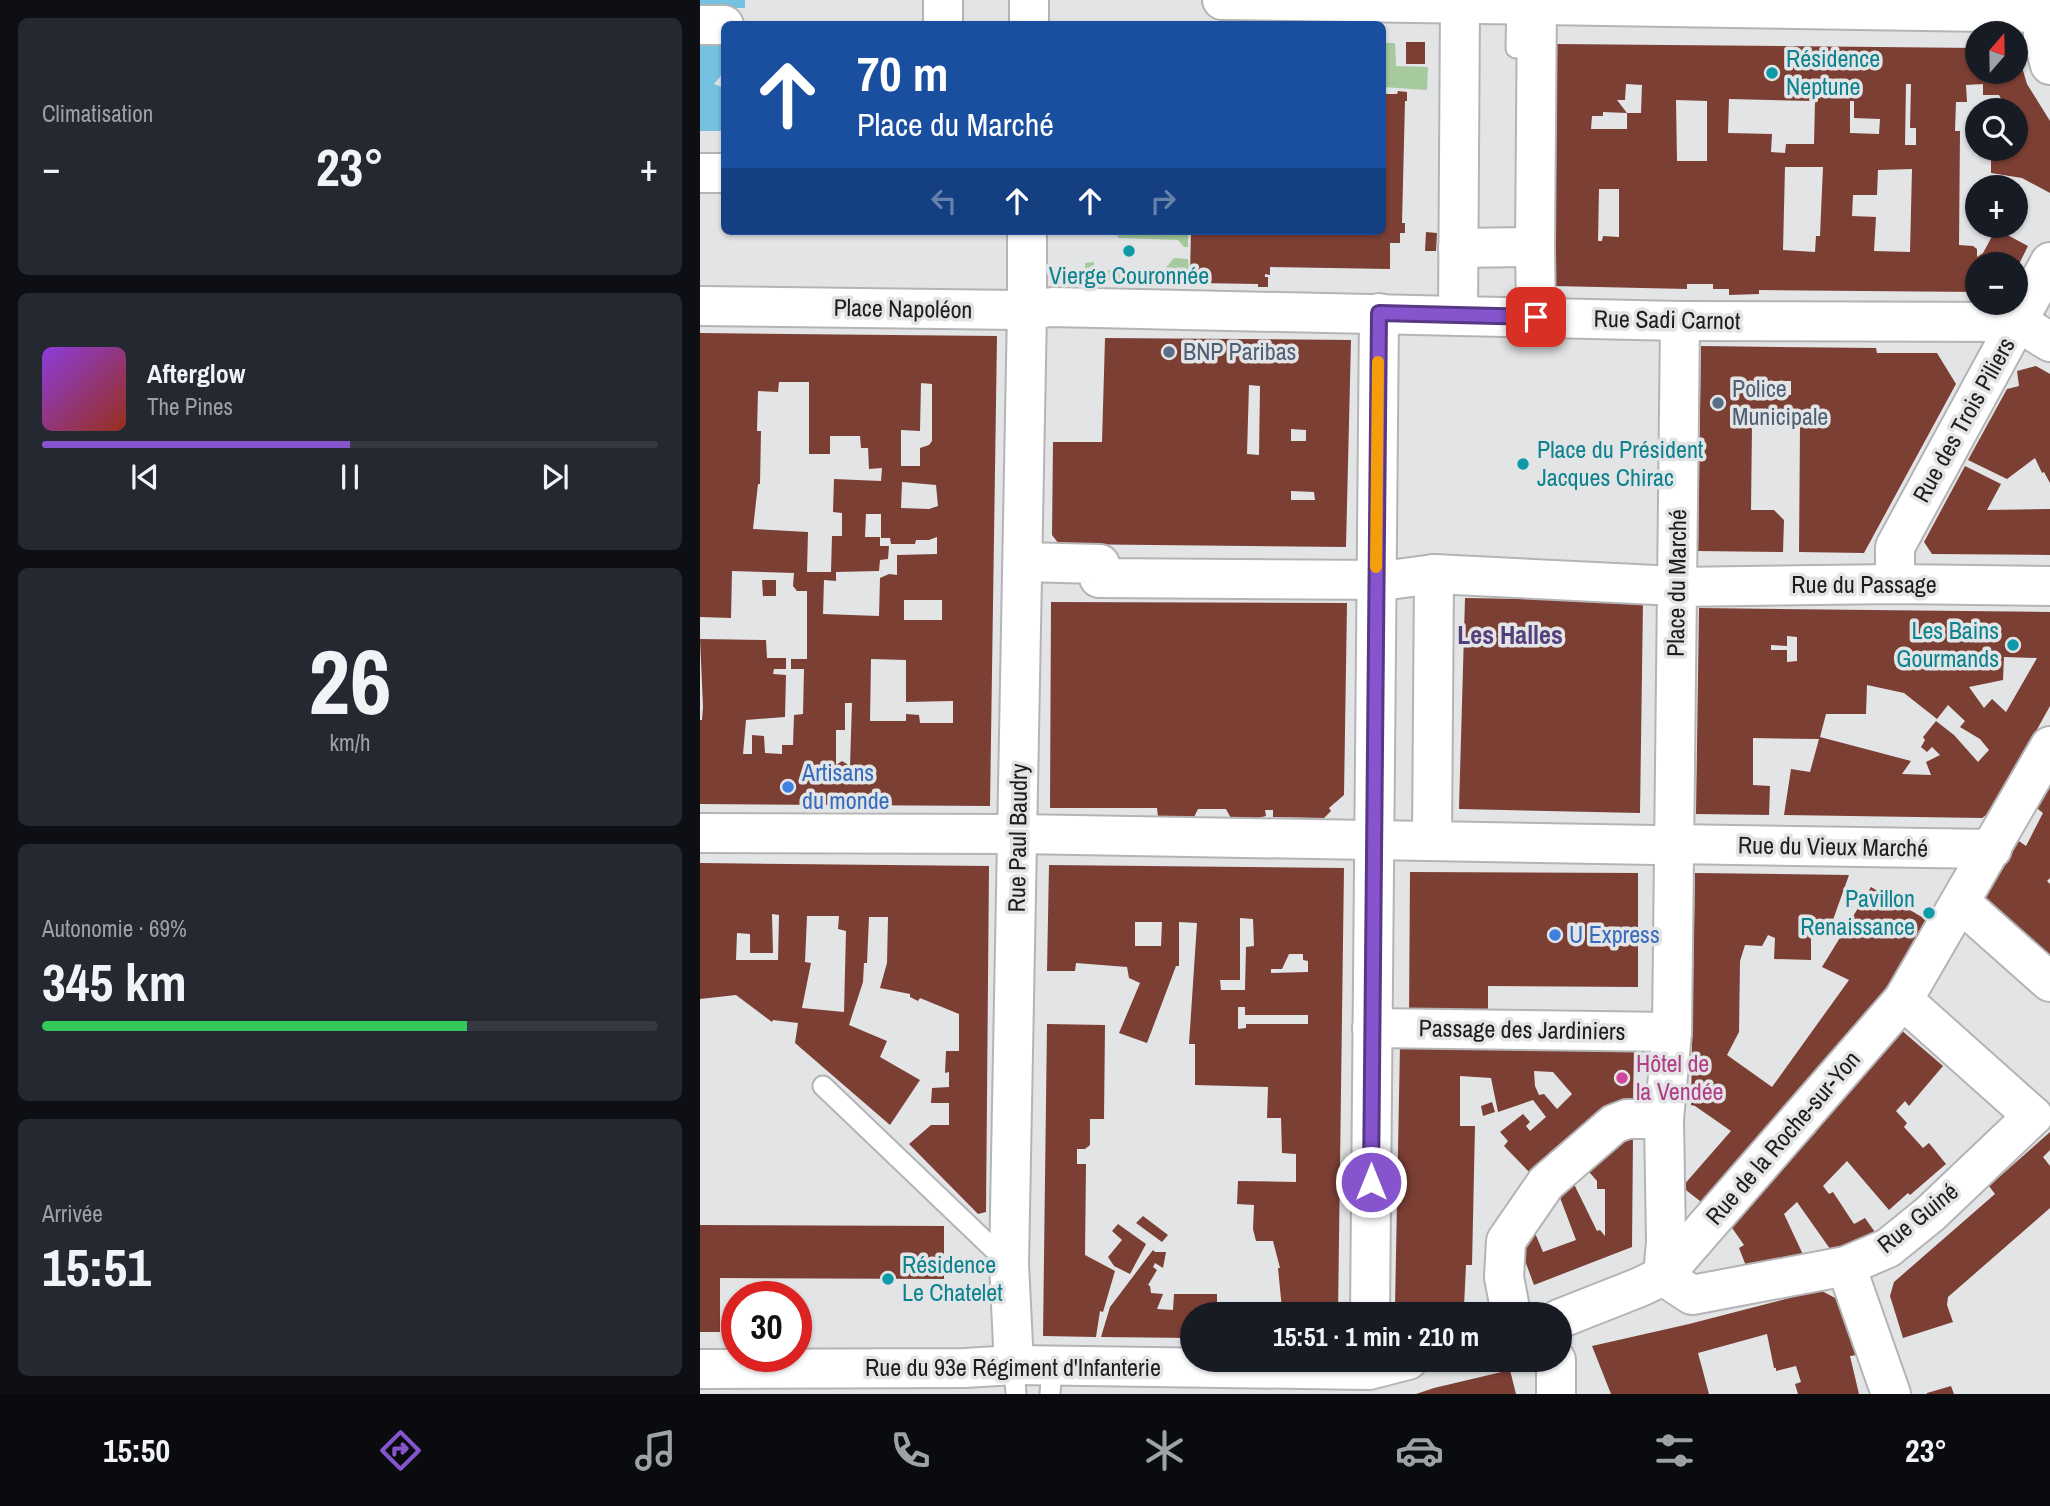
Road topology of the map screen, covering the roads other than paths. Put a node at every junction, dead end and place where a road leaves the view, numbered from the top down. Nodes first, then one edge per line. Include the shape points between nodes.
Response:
1 (943, 0) edge
2 (1029, 0) edge
3 (1222, 0) edge
4 (1531, 2) edge
5 (1460, 4) junction
6 (2045, 9) edge
7 (943, 21) edge
8 (1028, 21) edge
9 (700, 25) edge
10 (721, 25) edge
11 (1516, 48) dead end
12 (2050, 65) edge
13 (700, 173) edge
14 (721, 173) edge
15 (1027, 235) edge
16 (1458, 247) junction
17 (1535, 247) junction
18 (2050, 262) edge
19 (700, 306) edge
20 (1027, 310) junction
21 (1379, 313) junction
22 (1458, 316) junction
23 (1536, 317) junction
24 (1680, 321) junction
25 (2018, 322) junction
26 (2050, 342) edge
27 (1023, 562) junction
28 (1434, 574) junction
29 (1376, 579) junction
30 (1895, 584) junction
31 (1667, 586) junction
32 (2050, 586) edge
33 (2050, 746) edge
34 (700, 833) edge
35 (1018, 834) junction
36 (1373, 840) junction
37 (1432, 841) junction
38 (1665, 845) junction
39 (1992, 849) junction
40 (1961, 903) junction
41 (2050, 982) edge
42 (1903, 1000) junction
43 (1372, 1028) junction
44 (1672, 1032) junction
45 (824, 1086) dead end
46 (2041, 1114) edge
47 (1664, 1119) junction
48 (1009, 1264) junction
49 (1846, 1266) junction
50 (1662, 1276) junction
51 (1370, 1302) edge
52 (1509, 1302) edge
53 (1572, 1314) edge
54 (700, 1369) edge
55 (1221, 1372) edge
56 (1015, 1380) edge
57 (1051, 1380) edge
58 (1891, 1394) edge

1 - 7 street
2 - 8 street
3 - 5 street
4 - 5 street
4 - 6 street
4 - 11 lane
4 - 17 street
5 - 16 street
6 - 12 street via 2043,39
9 - 10 street
13 - 14 street
15 - 20 street
16 - 17 street
16 - 22 street
17 - 23 street
18 - 25 street, Rue des Trois Piliers
19 - 20 street, Place Napoléon
20 - 21 street, Rue Sadi Carnot
20 - 27 street, Rue Paul Baudry
21 - 22 street, Rue Sadi Carnot
21 - 29 street
22 - 23 street, Rue Sadi Carnot
23 - 24 street, Rue Sadi Carnot
24 - 25 street, Rue Sadi Carnot
24 - 31 street, Place du Marché
25 - 26 street
25 - 30 street, Rue des Trois Piliers via 1895,547
27 - 29 street, Rue du Passage via 1100,564 1099,578 1156,590
27 - 35 street, Rue Paul Baudry
28 - 29 street, Rue du Passage
28 - 31 street, Rue du Passage
28 - 37 street
29 - 36 street
30 - 31 street, Rue du Passage
30 - 32 street, Rue du Passage
31 - 38 street, Place du Marché
33 - 39 street, Rue de la Roche-sur-Yon
34 - 35 street, Rue du Vieux Marché
35 - 36 street, Rue du Vieux Marché
35 - 48 street, Rue Paul Baudry
36 - 37 street, Rue du Vieux Marché
36 - 43 street
37 - 38 street, Rue du Vieux Marché
38 - 39 street, Rue du Vieux Marché
38 - 44 street, Place du Marché
39 - 40 street, Rue de la Roche-sur-Yon
40 - 41 street
40 - 42 street, Rue de la Roche-sur-Yon
42 - 46 street
42 - 50 street, Rue de la Roche-sur-Yon
43 - 44 street, Passage des Jardiniers
43 - 51 street
44 - 47 street, Place du Marché
45 - 48 lane
46 - 49 street, Rue Guiné via 1888,1248
47 - 50 street, Place du Marché via 1666,1242
47 - 52 street via 1626,1119 1614,1124 1546,1183 1506,1241 1504,1277
48 - 56 street, Rue Paul Baudry
49 - 50 street, Rue Guiné via 1692,1295
49 - 58 street
50 - 53 street
54 - 56 street, Rue du 93e Régiment d'Infanterie via 965,1368
55 - 57 street, Rue du 93e Régiment d'Infanterie
56 - 57 street, Rue du 93e Régiment d'Infanterie

